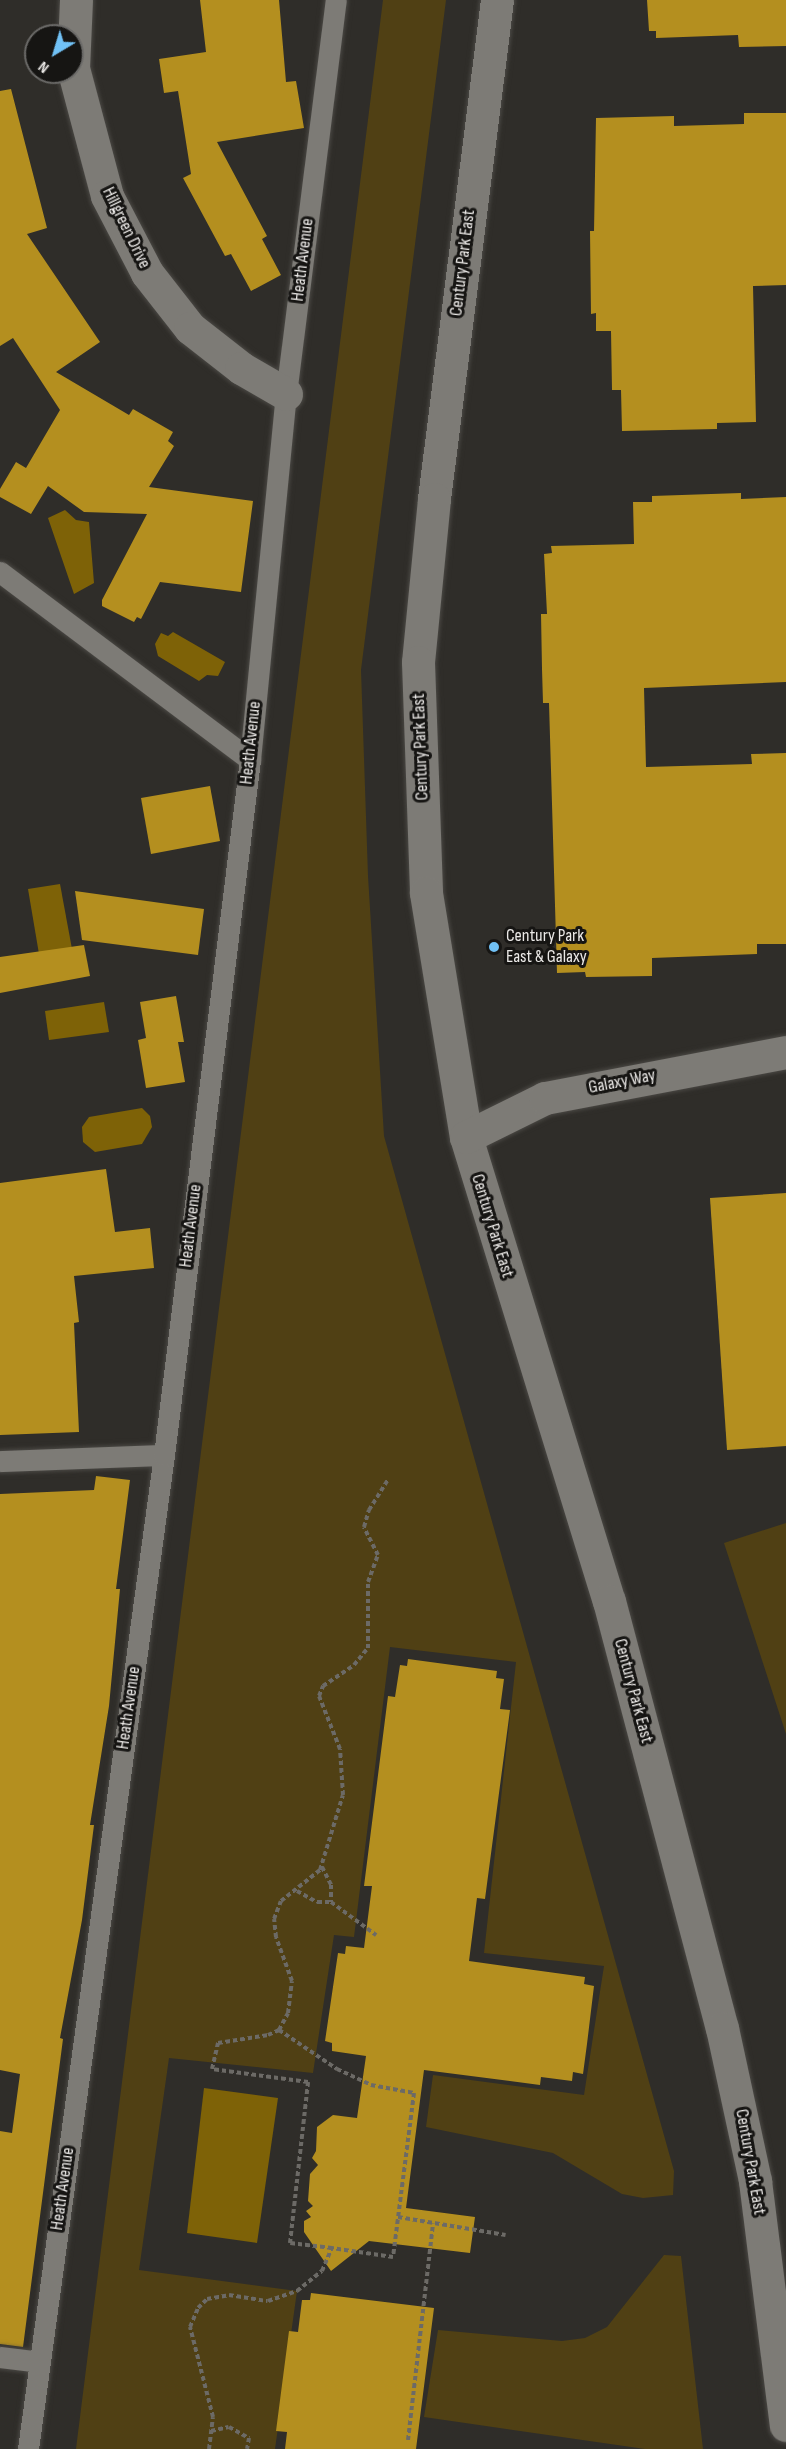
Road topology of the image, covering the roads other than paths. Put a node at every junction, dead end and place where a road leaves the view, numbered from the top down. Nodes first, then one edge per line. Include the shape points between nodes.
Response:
1 (76, 0) edge
2 (336, 0) edge
3 (497, 0) edge
4 (286, 394) junction
5 (0, 572) edge
6 (250, 760) junction
7 (786, 1052) edge
8 (466, 1137) junction
9 (164, 1455) junction
10 (0, 1461) edge
11 (0, 2357) edge
12 (39, 2362) junction
13 (786, 2425) edge
14 (28, 2449) edge

1 - 4 main road, Hillgreen Drive via 76,80 107,196 147,273 190,328 241,368
2 - 4 lane, Heath Avenue
3 - 8 main road, Century Park East via 434,499 418,662 426,893
4 - 6 lane, Heath Avenue
5 - 6 lane
6 - 9 lane, Heath Avenue
7 - 8 main road, Galaxy Way via 545,1098
8 - 13 main road, Century Park East via 609,1601 722,2028 753,2171
9 - 10 lane
9 - 12 lane, Heath Avenue
11 - 12 lane
12 - 14 lane, Heath Avenue

